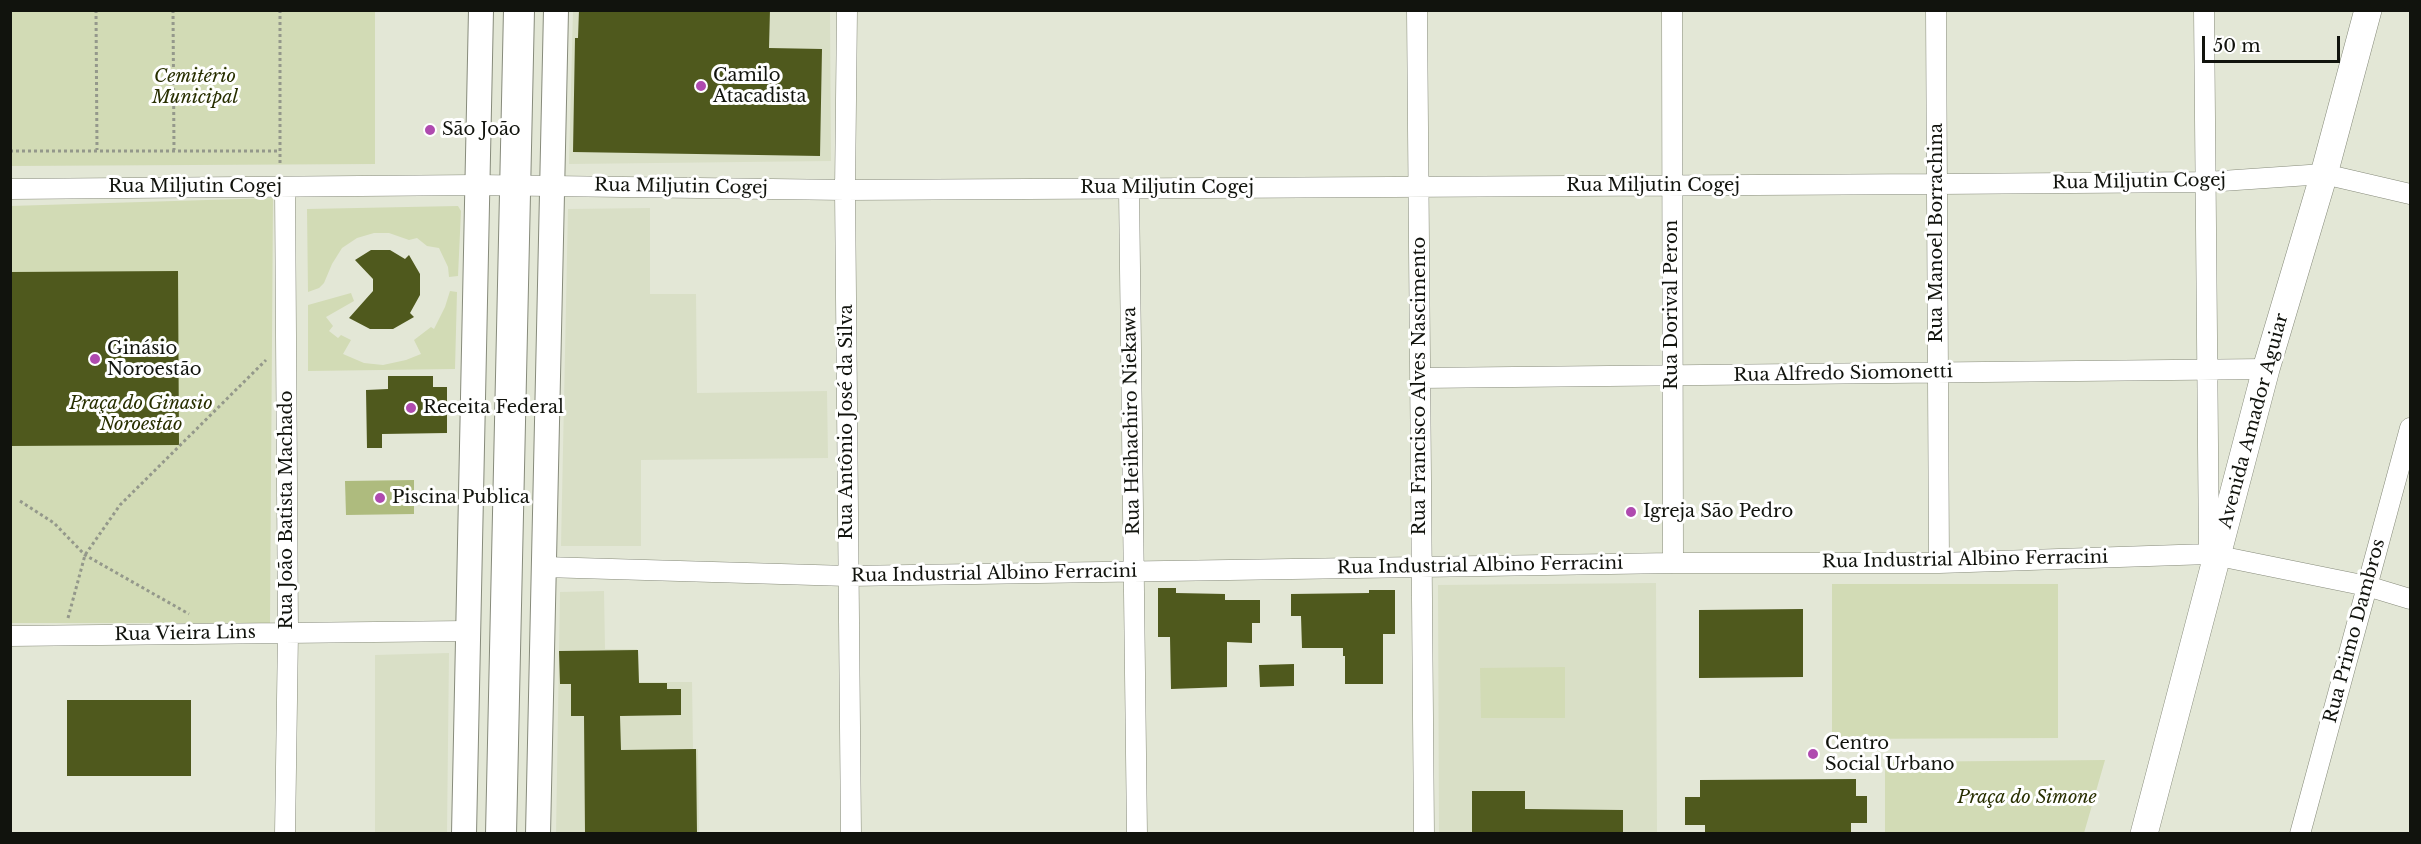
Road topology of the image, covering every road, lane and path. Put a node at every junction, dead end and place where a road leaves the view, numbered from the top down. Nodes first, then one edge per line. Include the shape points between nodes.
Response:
1 (96, 10) edge
2 (173, 10) edge
3 (280, 10) edge
4 (481, 10) edge
5 (519, 10) edge
6 (556, 10) edge
7 (847, 10) edge
8 (1417, 10) edge
9 (1672, 10) edge
10 (1936, 10) edge
11 (2204, 10) edge
12 (2368, 10) edge
13 (97, 150) junction
14 (174, 150) junction
15 (10, 151) edge
16 (280, 151) junction
17 (280, 164) dead end
18 (2324, 174) junction
19 (2207, 182) junction
20 (1937, 184) junction
21 (477, 185) junction
22 (515, 185) junction
23 (552, 185) junction
24 (1672, 186) junction
25 (285, 187) junction
26 (1419, 187) junction
27 (1129, 188) junction
28 (10, 189) edge
29 (845, 190) junction
30 (2410, 194) edge
31 (286, 357) junction
32 (2266, 369) junction
33 (2209, 370) junction
34 (1938, 372) junction
35 (1672, 377) junction
36 (1420, 378) junction
37 (2410, 428) edge
38 (20, 501) dead end
39 (85, 555) junction
40 (2214, 555) junction
41 (1672, 563) junction
42 (1939, 563) junction
43 (544, 567) junction
44 (1422, 567) junction
45 (1134, 573) junction
46 (848, 576) junction
47 (2367, 586) junction
48 (2410, 599) edge
49 (467, 630) junction
50 (288, 633) junction
51 (193, 634) junction
52 (69, 635) junction
53 (10, 636) edge
54 (285, 834) edge
55 (464, 834) edge
56 (501, 834) edge
57 (538, 834) edge
58 (851, 834) edge
59 (1137, 834) edge
60 (1424, 834) edge
61 (2144, 834) edge
62 (2300, 834) edge

1 - 13 path
2 - 14 path
3 - 16 path
4 - 21 street
5 - 22 main road
6 - 23 street
7 - 29 street, Rua Antônio José da Silva
8 - 26 street, Rua Francisco Alves Nascimento
9 - 24 street, Rua Dorival Peron
10 - 20 street, Rua Manoel Borrachina
11 - 19 street
12 - 18 main road, Avenida Amador Aguiar
13 - 14 path
13 - 15 path
14 - 16 path
16 - 17 path
18 - 19 street, Rua Miljutin Cogej
18 - 30 street, Rua Miljutin Cogej
18 - 32 main road, Avenida Amador Aguiar
19 - 20 street, Rua Miljutin Cogej
19 - 33 street
20 - 24 street, Rua Miljutin Cogej
20 - 34 street, Rua Manoel Borrachina
21 - 22 street, Rua Miljutin Cogej
21 - 25 street, Rua Miljutin Cogej
21 - 49 street
22 - 23 street, Rua Miljutin Cogej
22 - 56 main road
23 - 29 street, Rua Miljutin Cogej
23 - 43 street
24 - 26 street, Rua Miljutin Cogej
24 - 35 street, Rua Dorival Peron
25 - 28 street, Rua Miljutin Cogej
25 - 31 street, Rua João Batista Machado
26 - 27 street, Rua Miljutin Cogej
26 - 36 street, Rua Francisco Alves Nascimento
27 - 29 street, Rua Miljutin Cogej
27 - 45 street, Rua Heihachiro Niekawa
29 - 46 street, Rua Antônio José da Silva
31 - 39 path via 268,359 120,505
31 - 50 street, Rua João Batista Machado
32 - 33 street, Rua Alfredo Siomonetti
32 - 40 main road, Avenida Amador Aguiar
33 - 34 street, Rua Alfredo Siomonetti
33 - 40 street
34 - 35 street, Rua Alfredo Siomonetti
34 - 42 street, Rua Manoel Borrachina
35 - 36 street, Rua Alfredo Siomonetti
35 - 41 street, Rua Dorival Peron
36 - 44 street, Rua Francisco Alves Nascimento
37 - 47 street, Rua Primo Dambros
38 - 39 path via 54,523
39 - 51 path via 192,616
39 - 52 path via 68,615
40 - 42 street, Rua Industrial Albino Ferracini
40 - 47 street, Rua Industrial Albino Ferracini
40 - 61 main road, Avenida Amador Aguiar
41 - 42 street, Rua Industrial Albino Ferracini
41 - 44 street, Rua Industrial Albino Ferracini
43 - 46 street, Rua Industrial Albino Ferracini
43 - 57 street
44 - 45 street, Rua Industrial Albino Ferracini
44 - 60 street, Rua Francisco Alves Nascimento
45 - 46 street, Rua Industrial Albino Ferracini
45 - 59 street, Rua Heihachiro Niekawa
46 - 58 street, Rua Antônio José da Silva
47 - 48 street, Rua Industrial Albino Ferracini
47 - 62 street, Rua Primo Dambros
49 - 50 street, Rua Vieira Lins
49 - 55 street
50 - 51 street, Rua Vieira Lins
50 - 54 street, Rua João Batista Machado
51 - 52 street, Rua Vieira Lins
52 - 53 street, Rua Vieira Lins

